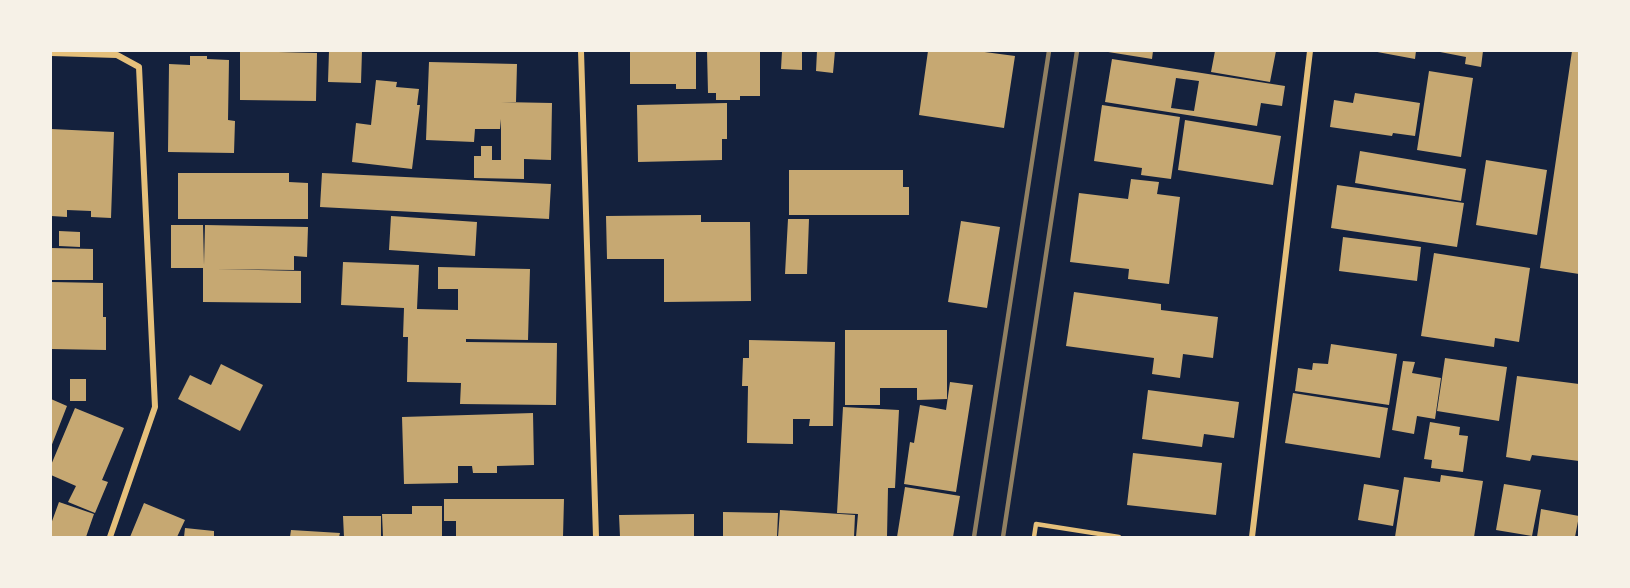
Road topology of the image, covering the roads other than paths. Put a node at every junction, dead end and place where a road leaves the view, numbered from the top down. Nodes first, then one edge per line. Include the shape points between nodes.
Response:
1 (580, 51) edge
2 (1310, 51) edge
3 (51, 53) edge
4 (110, 537) edge
5 (596, 537) edge
6 (1034, 537) edge
7 (1119, 537) edge
8 (1252, 537) edge

1 - 5 street
2 - 8 street
3 - 4 street via 117,55 139,67 155,407
6 - 7 lane via 1036,524

